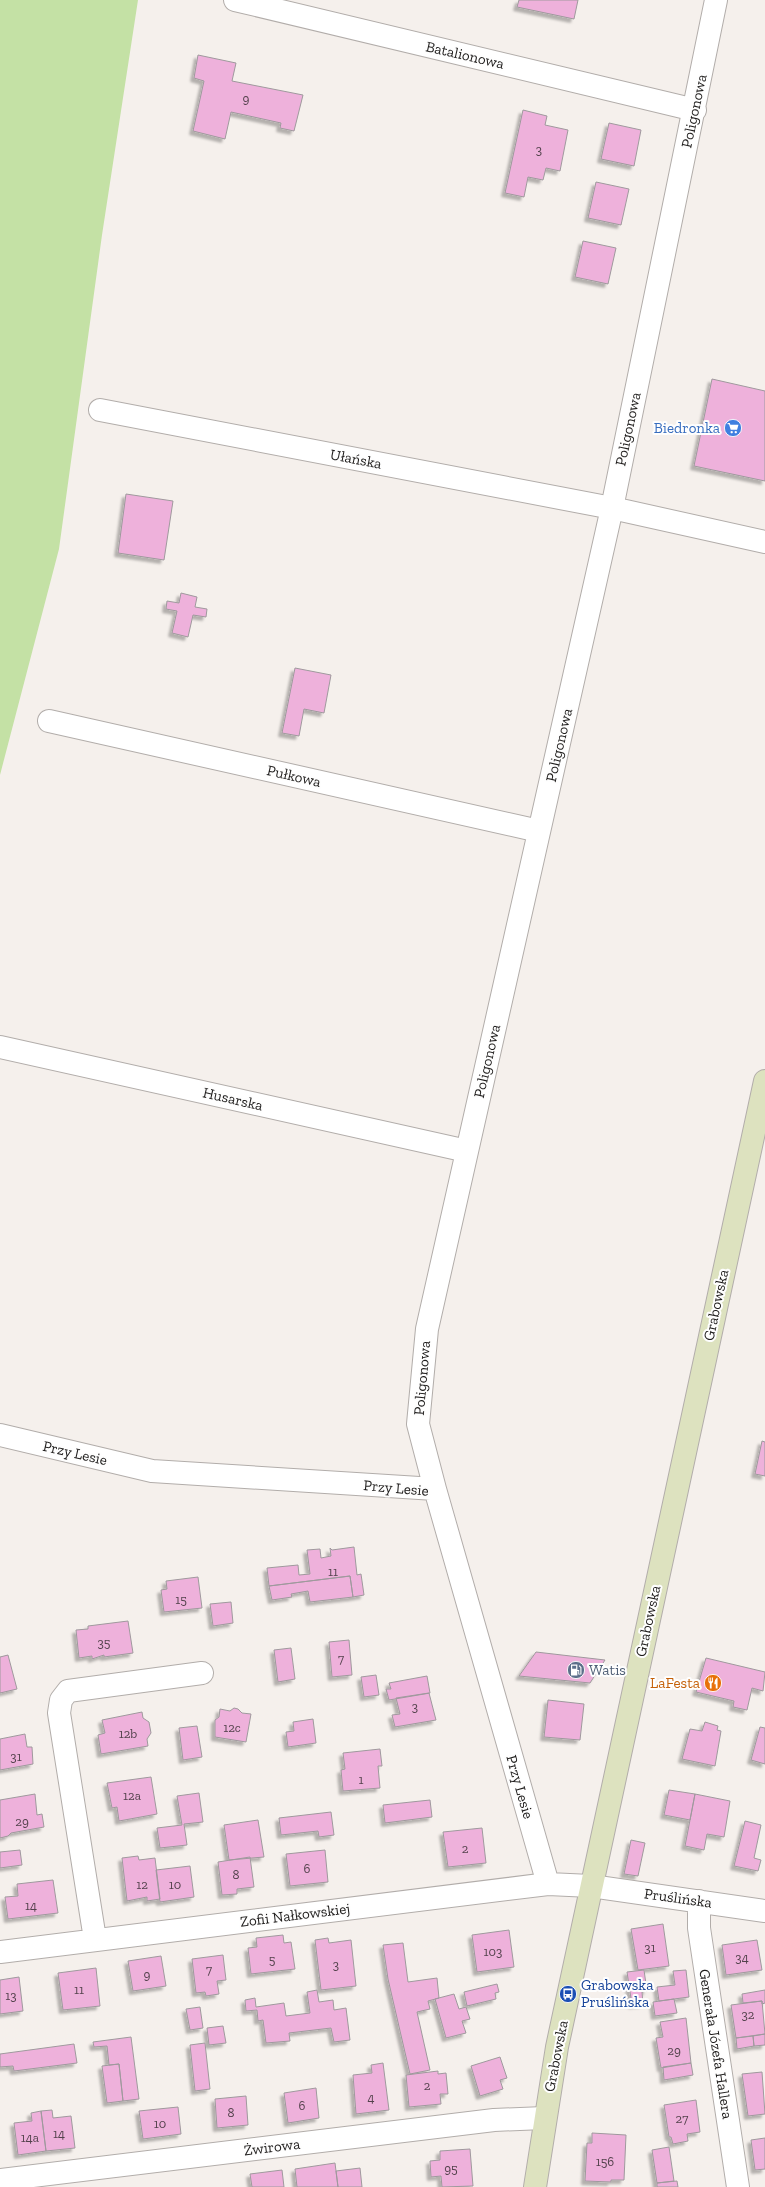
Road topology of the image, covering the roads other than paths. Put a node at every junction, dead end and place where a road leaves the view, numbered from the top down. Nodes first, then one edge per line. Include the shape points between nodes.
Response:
1 (235, 0) edge
2 (716, 0) edge
3 (694, 110) junction
4 (100, 410) dead end
5 (612, 508) junction
6 (765, 542) edge
7 (49, 721) dead end
8 (539, 831) junction
9 (0, 1047) edge
10 (765, 1081) edge
11 (467, 1152) junction
12 (0, 1435) edge
13 (435, 1489) junction
14 (202, 1673) dead end
15 (548, 1884) junction
16 (591, 1886) junction
17 (699, 1901) junction
18 (765, 1911) edge
19 (95, 1940) junction
20 (0, 1952) edge
21 (544, 2118) junction
22 (0, 2180) edge
23 (535, 2187) edge
24 (738, 2187) edge

1 - 3 street, Batalionowa
2 - 3 street, Poligonowa
3 - 5 street, Poligonowa
4 - 5 street, Ułańska
5 - 6 street, Ułańska
5 - 8 street, Poligonowa
7 - 8 street, Pułkowa
8 - 11 street, Poligonowa
9 - 11 street, Husarska
10 - 16 street, Grabowska
11 - 13 street, Poligonowa via 427,1329 418,1424
12 - 13 street, Przy Lesie via 152,1471
13 - 15 street, Przy Lesie
14 - 19 street via 68,1691 61,1700 59,1713
15 - 16 street, Zofii Nałkowskiej
15 - 19 street, Zofii Nałkowskiej
16 - 17 street, Pruślińska
16 - 21 street, Grabowska
17 - 18 street, Pruślińska
17 - 24 street, Generała Józefa Hallera via 699,1928
19 - 20 street, Zofii Nałkowskiej
21 - 22 street, Żwirowa via 494,2120
21 - 23 street, Grabowska

